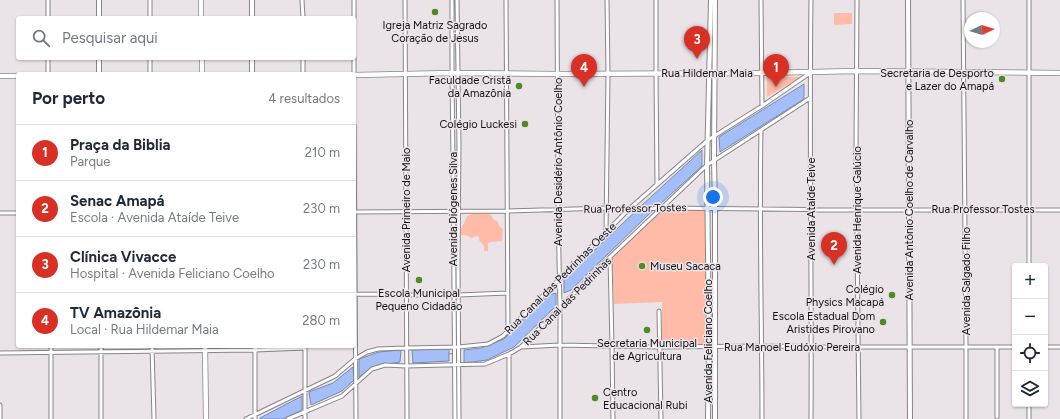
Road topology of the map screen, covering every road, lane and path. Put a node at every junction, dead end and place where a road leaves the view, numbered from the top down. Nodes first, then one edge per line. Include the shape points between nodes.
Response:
1 (48, 0) edge
2 (99, 0) edge
3 (150, 0) edge
4 (201, 0) edge
5 (252, 0) edge
6 (302, 0) edge
7 (354, 0) edge
8 (405, 0) edge
9 (452, 0) edge
10 (457, 0) edge
11 (506, 0) edge
12 (557, 0) edge
13 (607, 0) edge
14 (656, 0) edge
15 (711, 0) edge
16 (715, 0) edge
17 (762, 0) edge
18 (811, 0) edge
19 (857, 0) edge
20 (908, 0) edge
21 (963, 0) edge
22 (1029, 0) edge
23 (452, 7) junction
24 (457, 7) junction
25 (48, 16) edge
26 (99, 16) edge
27 (150, 16) edge
28 (201, 16) edge
29 (252, 16) edge
30 (302, 16) edge
31 (354, 16) edge
32 (48, 60) edge
33 (99, 60) edge
34 (150, 60) edge
35 (202, 60) edge
36 (252, 60) edge
37 (303, 60) edge
38 (354, 60) edge
39 (856, 71) junction
40 (963, 71) junction
41 (48, 72) edge
42 (99, 72) edge
43 (150, 72) edge
44 (202, 72) edge
45 (252, 72) edge
46 (303, 72) edge
47 (354, 72) edge
48 (908, 72) junction
49 (1029, 72) junction
50 (1060, 72) edge
51 (712, 73) junction
52 (761, 73) junction
53 (810, 73) junction
54 (356, 74) edge
55 (405, 74) junction
56 (452, 74) junction
57 (458, 74) junction
58 (506, 74) junction
59 (558, 74) junction
60 (608, 74) junction
61 (656, 74) junction
62 (0, 76) edge
63 (16, 76) edge
64 (810, 98) junction
65 (762, 106) junction
66 (761, 130) junction
67 (714, 136) junction
68 (708, 140) junction
69 (453, 145) junction
70 (459, 145) junction
71 (714, 160) junction
72 (707, 163) junction
73 (657, 184) junction
74 (607, 208) junction
75 (662, 208) junction
76 (708, 208) junction
77 (715, 208) junction
78 (759, 208) junction
79 (558, 209) junction
80 (811, 209) junction
81 (908, 209) junction
82 (965, 209) junction
83 (1029, 209) junction
84 (454, 210) junction
85 (459, 210) junction
86 (628, 210) junction
87 (857, 210) junction
88 (1060, 210) edge
89 (406, 211) junction
90 (507, 211) junction
91 (356, 212) edge
92 (16, 213) edge
93 (0, 214) edge
94 (606, 232) junction
95 (610, 257) junction
96 (1029, 263) edge
97 (560, 280) junction
98 (507, 293) junction
99 (356, 294) edge
100 (407, 294) junction
101 (454, 295) junction
102 (459, 296) junction
103 (560, 308) junction
104 (709, 308) junction
105 (715, 308) junction
106 (659, 310) dead end
107 (508, 331) junction
108 (560, 345) junction
109 (612, 346) junction
110 (709, 346) junction
111 (715, 346) junction
112 (762, 346) junction
113 (811, 346) junction
114 (521, 347) junction
115 (660, 347) junction
116 (858, 347) junction
117 (910, 347) junction
118 (966, 347) junction
119 (997, 347) junction
120 (1012, 347) edge
121 (1048, 347) edge
122 (1060, 347) edge
123 (51, 348) edge
124 (101, 348) edge
125 (205, 348) edge
126 (255, 348) edge
127 (304, 348) edge
128 (356, 348) edge
129 (406, 349) junction
130 (454, 349) junction
131 (459, 349) junction
132 (152, 351) junction
133 (51, 352) junction
134 (102, 352) junction
135 (0, 353) edge
136 (509, 354) junction
137 (356, 360) junction
138 (454, 365) junction
139 (459, 365) junction
140 (406, 366) junction
141 (356, 384) junction
142 (305, 392) junction
143 (0, 405) edge
144 (1029, 407) edge
145 (305, 409) junction
146 (255, 414) junction
147 (997, 417) dead end
148 (708, 418) edge
149 (715, 418) edge
150 (0, 419) edge
151 (51, 419) edge
152 (102, 419) edge
153 (154, 419) edge
154 (206, 419) edge
155 (246, 419) edge
156 (255, 419) edge
157 (288, 419) edge
158 (305, 419) edge
159 (356, 419) edge
160 (407, 419) edge
161 (455, 419) edge
162 (459, 419) edge
163 (509, 419) edge
164 (560, 419) edge
165 (613, 419) edge
166 (661, 419) edge
167 (762, 419) edge
168 (811, 419) edge
169 (859, 419) edge
170 (910, 419) edge
171 (966, 419) edge
172 (1029, 419) edge

1 - 25 street
2 - 26 street
3 - 27 street
4 - 28 main road
5 - 29 street
6 - 30 street
7 - 31 street
8 - 55 street, Avenida Primeiro de Maio
9 - 23 street, Avenida Diógenes Silva
10 - 24 street, Avenida Diógenes Silva
11 - 58 street
12 - 59 street, Avenida Desidério Antônio Coelho
13 - 60 street
14 - 61 street
15 - 51 street, Avenida Feliciano Coelho
16 - 51 street, Avenida Feliciano Coelho
17 - 52 street
18 - 53 street, Avenida Ataíde Teive
19 - 39 street, Avenida Henrique Galúcio
20 - 48 street, Avenida Antônio Coelho de Carvalho
21 - 40 street, Avenida Salgado Filho
22 - 49 street
23 - 24 street
23 - 56 street, Avenida Diógenes Silva
24 - 57 street, Avenida Diógenes Silva
32 - 41 street
33 - 42 street
34 - 43 street
35 - 44 main road
36 - 45 street
37 - 46 street
38 - 47 street
39 - 48 main road, Rua Hildemar Maia
39 - 53 main road, Rua Hildemar Maia
39 - 87 street, Avenida Henrique Galúcio
40 - 48 main road, Rua Hildemar Maia
40 - 49 main road, Rua Hildemar Maia
40 - 82 street, Avenida Salgado Filho
48 - 81 street, Avenida Antônio Coelho de Carvalho
49 - 50 main road, Rua Hildemar Maia
49 - 83 street
51 - 52 main road, Rua Hildemar Maia
51 - 61 main road, Rua Hildemar Maia
51 - 67 street, Avenida Feliciano Coelho
51 - 68 street, Avenida Feliciano Coelho
52 - 53 main road, Rua Hildemar Maia
52 - 65 street
53 - 64 street, Avenida Ataíde Teive
53 - 65 street, Rua Canal das Pedrinhas Oeste
54 - 55 main road, Rua Hildemar Maia
55 - 56 main road, Rua Hildemar Maia
55 - 89 street, Avenida Primeiro de Maio
56 - 57 main road, Rua Hildemar Maia
56 - 69 street, Avenida Diógenes Silva
57 - 58 main road, Rua Hildemar Maia
57 - 70 street, Avenida Diógenes Silva
58 - 59 main road, Rua Hildemar Maia
58 - 90 street
59 - 60 main road, Rua Hildemar Maia
59 - 79 street, Avenida Desidério Antônio Coelho
60 - 61 main road, Rua Hildemar Maia
60 - 74 street
61 - 73 street
62 - 63 main road
64 - 66 street, Rua Canal das Pedrinhas
64 - 80 street, Avenida Ataíde Teive
65 - 67 street, Rua Canal das Pedrinhas Oeste
66 - 71 street, Rua Canal das Pedrinhas
66 - 78 street
67 - 68 street, Rua Canal das Pedrinhas Oeste
67 - 71 street, Avenida Feliciano Coelho
68 - 72 street, Avenida Feliciano Coelho
68 - 73 street, Rua Canal das Pedrinhas Oeste
69 - 70 street
69 - 84 street, Avenida Diógenes Silva
70 - 85 street, Avenida Diógenes Silva
71 - 72 street, Rua Canal das Pedrinhas
71 - 77 street, Avenida Feliciano Coelho
72 - 75 street, Rua Canal das Pedrinhas
72 - 76 street, Avenida Feliciano Coelho
73 - 86 street, Rua Canal das Pedrinhas Oeste
74 - 79 street, Rua Professor Tostes
74 - 86 street, Rua Professor Tostes
74 - 94 street
75 - 76 street, Rua Professor Tostes
75 - 86 street, Rua Professor Tostes
75 - 95 street, Rua Canal das Pedrinhas
76 - 77 street, Rua Professor Tostes
76 - 104 street, Avenida Feliciano Coelho
77 - 78 street, Rua Professor Tostes
77 - 105 street, Avenida Feliciano Coelho
78 - 80 street, Rua Professor Tostes
78 - 112 street
79 - 90 street, Rua Professor Tostes
79 - 97 street, Avenida Desidério Antônio Coelho
80 - 87 street, Rua Professor Tostes
80 - 113 street, Avenida Ataíde Teive
81 - 82 street, Rua Professor Tostes
81 - 87 street, Rua Professor Tostes
81 - 117 street, Avenida Antônio Coelho de Carvalho
82 - 83 street, Rua Professor Tostes
82 - 118 street, Avenida Salgado Filho
83 - 88 street, Rua Professor Tostes
83 - 96 street
84 - 85 street, Rua Professor Tostes
84 - 89 street, Rua Professor Tostes
84 - 101 street, Avenida Diógenes Silva
85 - 90 street, Rua Professor Tostes
85 - 102 street, Avenida Diógenes Silva
86 - 94 street, Rua Canal das Pedrinhas Oeste
87 - 116 street, Avenida Henrique Galúcio
89 - 91 street, Rua Professor Tostes
89 - 100 street, Avenida Primeiro de Maio
90 - 98 street
92 - 93 street
94 - 97 street, Rua Canal das Pedrinhas Oeste
95 - 103 street, Rua Canal das Pedrinhas
95 - 109 street
97 - 103 street, Avenida Desidério Antônio Coelho
97 - 107 street, Rua Canal das Pedrinhas Oeste
98 - 102 street
98 - 107 street
99 - 100 street
100 - 101 street
100 - 129 street, Avenida Primeiro de Maio
101 - 102 street
101 - 130 street, Avenida Diógenes Silva
102 - 131 street, Avenida Diógenes Silva
103 - 108 street, Avenida Desidério Antônio Coelho
103 - 114 street, Rua Canal das Pedrinhas
104 - 105 street
104 - 110 street, Avenida Feliciano Coelho
105 - 111 street, Avenida Feliciano Coelho
106 - 115 street
107 - 131 street, Rua Canal das Pedrinhas Oeste via 488,344
108 - 109 street, Rua Manoel Eudóxio Pereira
108 - 114 street, Rua Manoel Eudóxio Pereira
108 - 164 street, Avenida Desidério Antônio Coelho
109 - 115 street, Rua Manoel Eudóxio Pereira
109 - 165 street
110 - 111 street, Rua Manoel Eudóxio Pereira
110 - 115 street, Rua Manoel Eudóxio Pereira
110 - 148 street, Avenida Feliciano Coelho
111 - 112 street, Rua Manoel Eudóxio Pereira
111 - 149 street, Avenida Feliciano Coelho
112 - 113 street, Rua Manoel Eudóxio Pereira
112 - 167 street
113 - 116 street, Rua Manoel Eudóxio Pereira
113 - 168 street, Avenida Ataíde Teive
114 - 136 street, Rua Canal das Pedrinhas
115 - 166 street
116 - 117 street, Rua Manoel Eudóxio Pereira
116 - 169 street, Avenida Henrique Galúcio
117 - 118 street, Rua Manoel Eudóxio Pereira
117 - 170 street, Avenida Antônio Coelho de Carvalho
118 - 119 street, Rua Manoel Eudóxio Pereira
118 - 171 street, Avenida Salgado Filho
119 - 120 street, Rua Manoel Eudóxio Pereira
119 - 147 street
121 - 122 street
123 - 133 street
124 - 134 street
125 - 126 street
125 - 132 street
125 - 154 main road
126 - 146 street
127 - 142 street
128 - 137 street
129 - 130 street, Rua Canal das Pedrinhas Oeste
129 - 137 street, Rua Canal das Pedrinhas Oeste via 378,349 367,352
129 - 140 street, Avenida Primeiro de Maio
130 - 131 street, Rua Canal das Pedrinhas Oeste
130 - 138 street, Avenida Diógenes Silva
131 - 139 street, Avenida Diógenes Silva
132 - 134 street
132 - 153 street
133 - 134 street
133 - 135 street
133 - 151 street
134 - 152 street
136 - 139 street, Rua Canal das Pedrinhas via 485,364
136 - 163 street
137 - 141 street
137 - 142 street, Rua Canal das Pedrinhas Oeste via 335,376
138 - 139 street, Rua Canal das Pedrinhas
138 - 140 street, Rua Canal das Pedrinhas
138 - 161 street, Avenida Diógenes Silva
139 - 162 street, Avenida Diógenes Silva
140 - 141 street, Rua Canal das Pedrinhas via 385,365 372,369
140 - 160 street, Avenida Primeiro de Maio
141 - 145 street, Rua Canal das Pedrinhas via 342,396
141 - 159 street
142 - 145 street
142 - 146 street, Rua Canal das Pedrinhas Oeste
143 - 150 street
144 - 172 street
145 - 157 street, Rua Canal das Pedrinhas
145 - 158 street
146 - 155 street
146 - 156 street
148 - 149 street

